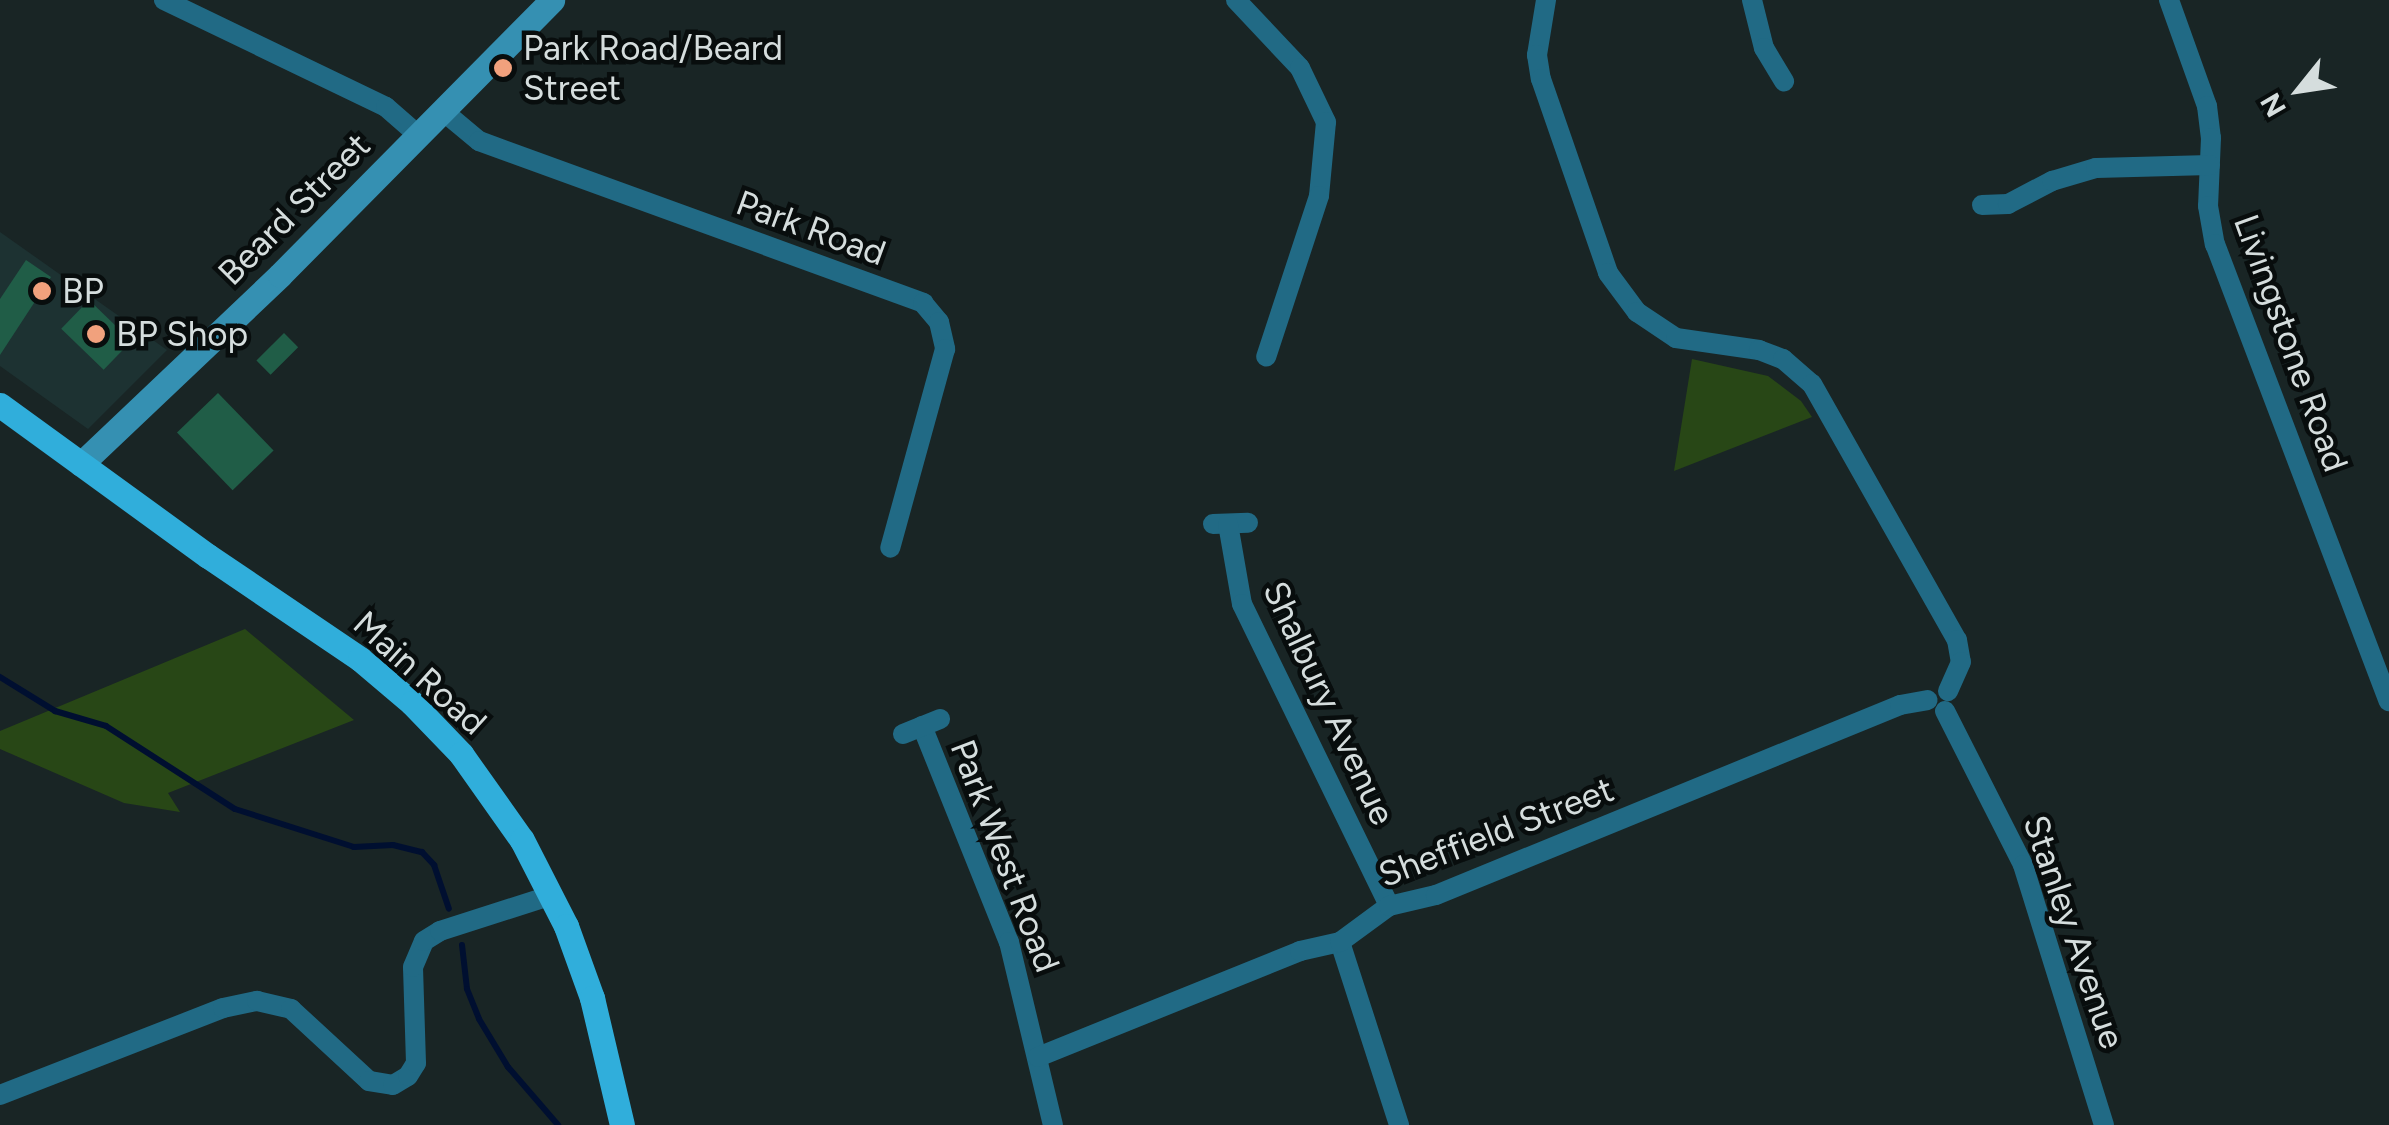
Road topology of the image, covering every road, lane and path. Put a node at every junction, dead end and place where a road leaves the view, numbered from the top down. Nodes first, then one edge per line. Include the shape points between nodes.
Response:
1 (164, 0) edge
2 (552, 0) edge
3 (1236, 0) edge
4 (1546, 0) edge
5 (1752, 0) edge
6 (2169, 0) edge
7 (1784, 81) dead end
8 (443, 111) junction
9 (418, 135) junction
10 (2210, 165) junction
11 (1982, 205) dead end
12 (1266, 357) dead end
13 (0, 405) edge
14 (81, 464) junction
15 (1230, 524) dead end
16 (890, 548) dead end
17 (1940, 701) junction
18 (2389, 701) edge
19 (922, 726) dead end
20 (552, 895) junction
21 (1389, 906) junction
22 (1340, 942) junction
23 (1038, 1057) junction
24 (0, 1095) edge
25 (622, 1125) edge
26 (1054, 1125) edge
27 (1399, 1125) edge
28 (2104, 1125) edge

1 - 9 street via 386,107
2 - 8 street, Beard Street
3 - 12 street via 1300,68 1326,122 1319,196
4 - 17 street via 1537,55 1541,79 1608,273 1637,312 1676,338 1783,359 1822,397 1957,640 1961,662
5 - 7 street via 1764,48
6 - 10 street, Livingstone Road via 2207,106
8 - 9 street, Beard Street
8 - 16 street, Park Road via 479,142 922,303 939,322 945,349
9 - 14 street, Beard Street
10 - 11 street via 2096,168 2008,204
10 - 18 street, Livingstone Road via 2208,206 2218,254
13 - 14 main road, Main Road
14 - 20 main road, Main Road via 328,635 412,702 483,782
15 - 21 street, Shalbury Avenue via 1242,604
17 - 21 street, Sheffield Street via 1900,704 1427,898
17 - 28 street, Stanley Avenue via 2023,864
19 - 23 street, Park West Road via 1003,924
20 - 24 street via 424,941 412,966 416,1063 394,1085 378,1085 358,1073 291,1009 257,1001 223,1008
20 - 25 main road, Main Road via 592,998
21 - 22 street, Sheffield Street
22 - 23 street, Sheffield Street via 1300,950
22 - 27 street
23 - 26 street, Park West Road

